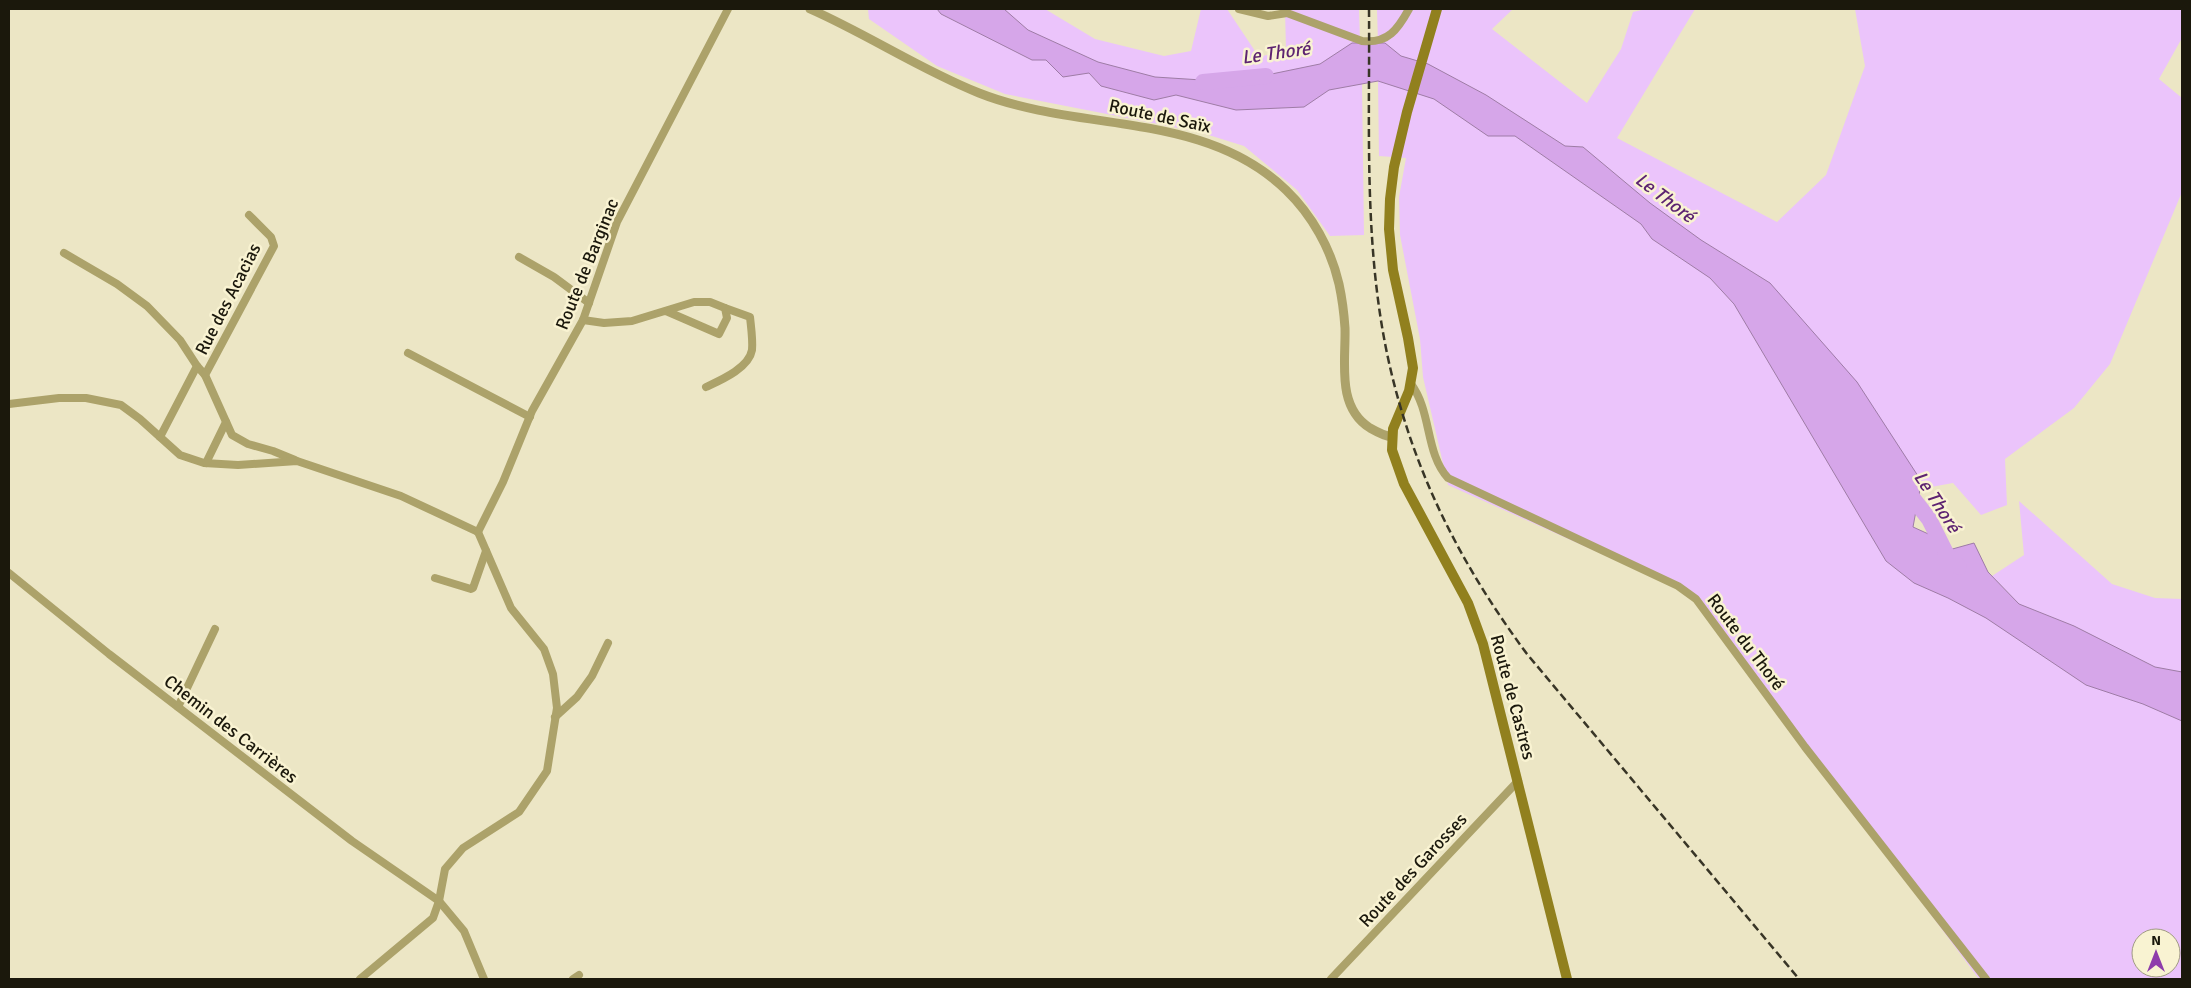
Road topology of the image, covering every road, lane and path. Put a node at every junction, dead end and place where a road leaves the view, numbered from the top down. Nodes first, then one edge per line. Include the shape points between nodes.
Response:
1 (728, 9) edge
2 (810, 9) edge
3 (1409, 9) edge
4 (1437, 9) edge
5 (1242, 10) edge
6 (249, 215) dead end
7 (64, 253) dead end
8 (519, 257) dead end
9 (590, 302) junction
10 (725, 308) junction
11 (666, 311) junction
12 (583, 320) junction
13 (408, 353) dead end
14 (197, 366) junction
15 (206, 375) junction
16 (1411, 384) junction
17 (706, 387) dead end
18 (9, 404) edge
19 (530, 417) junction
20 (226, 422) junction
21 (1392, 436) junction
22 (160, 437) junction
23 (297, 461) junction
24 (206, 463) junction
25 (478, 532) junction
26 (486, 551) junction
27 (9, 573) edge
28 (434, 578) dead end
29 (215, 629) dead end
30 (608, 643) dead end
31 (178, 707) junction
32 (555, 717) junction
33 (1518, 781) junction
34 (439, 901) junction
35 (360, 979) edge
36 (484, 979) edge
37 (1330, 979) edge
38 (1567, 979) edge
39 (1986, 979) edge

1 - 9 street, Route de Barginac via 617,222
2 - 21 street, Route de Saïx via 979,93 1032,108 1190,136 1226,149 1256,165 1300,206 1312,221 1329,254 1344,310 1344,370 1349,401 1364,424
3 - 5 street via 1398,28 1387,37 1372,42 1287,13 1268,16
4 - 16 main road via 1394,167 1389,214 1393,270 1412,355
6 - 15 street, Rue des Acacias via 271,237 274,246
7 - 14 street via 147,306 180,340
8 - 9 street
9 - 12 street, Route de Barginac
10 - 11 street via 710,302 694,302
10 - 11 street via 727,318 719,334
10 - 17 street via 750,317 752,351 741,367
11 - 12 street via 632,321 604,324
12 - 19 street, Route de Barginac
13 - 19 street
14 - 15 street
14 - 22 street
15 - 20 street
16 - 21 main road
16 - 39 street, Route du Thoré via 1424,408 1438,463 1448,478 1678,586 1696,600
18 - 22 street via 86,398 121,406
19 - 25 street, Route de Barginac
20 - 23 street via 232,435 248,444
20 - 24 street
21 - 33 main road, Route de Castres via 1394,460 1404,484 1468,603 1484,644
22 - 24 street via 180,455
23 - 24 street via 238,465
23 - 25 street via 401,496
25 - 26 street
26 - 28 street via 473,588
26 - 32 street via 511,608 544,649 553,674
27 - 31 street, Chemin des Carrières
29 - 31 street
30 - 32 street via 577,698
31 - 34 street, Chemin des Carrières via 352,841
32 - 34 street via 546,771 519,812 463,848 445,869
33 - 37 street, Route des Garosses
33 - 38 main road, Route de Castres
34 - 35 street via 433,918
34 - 36 street, Chemin des Carrières via 464,931

